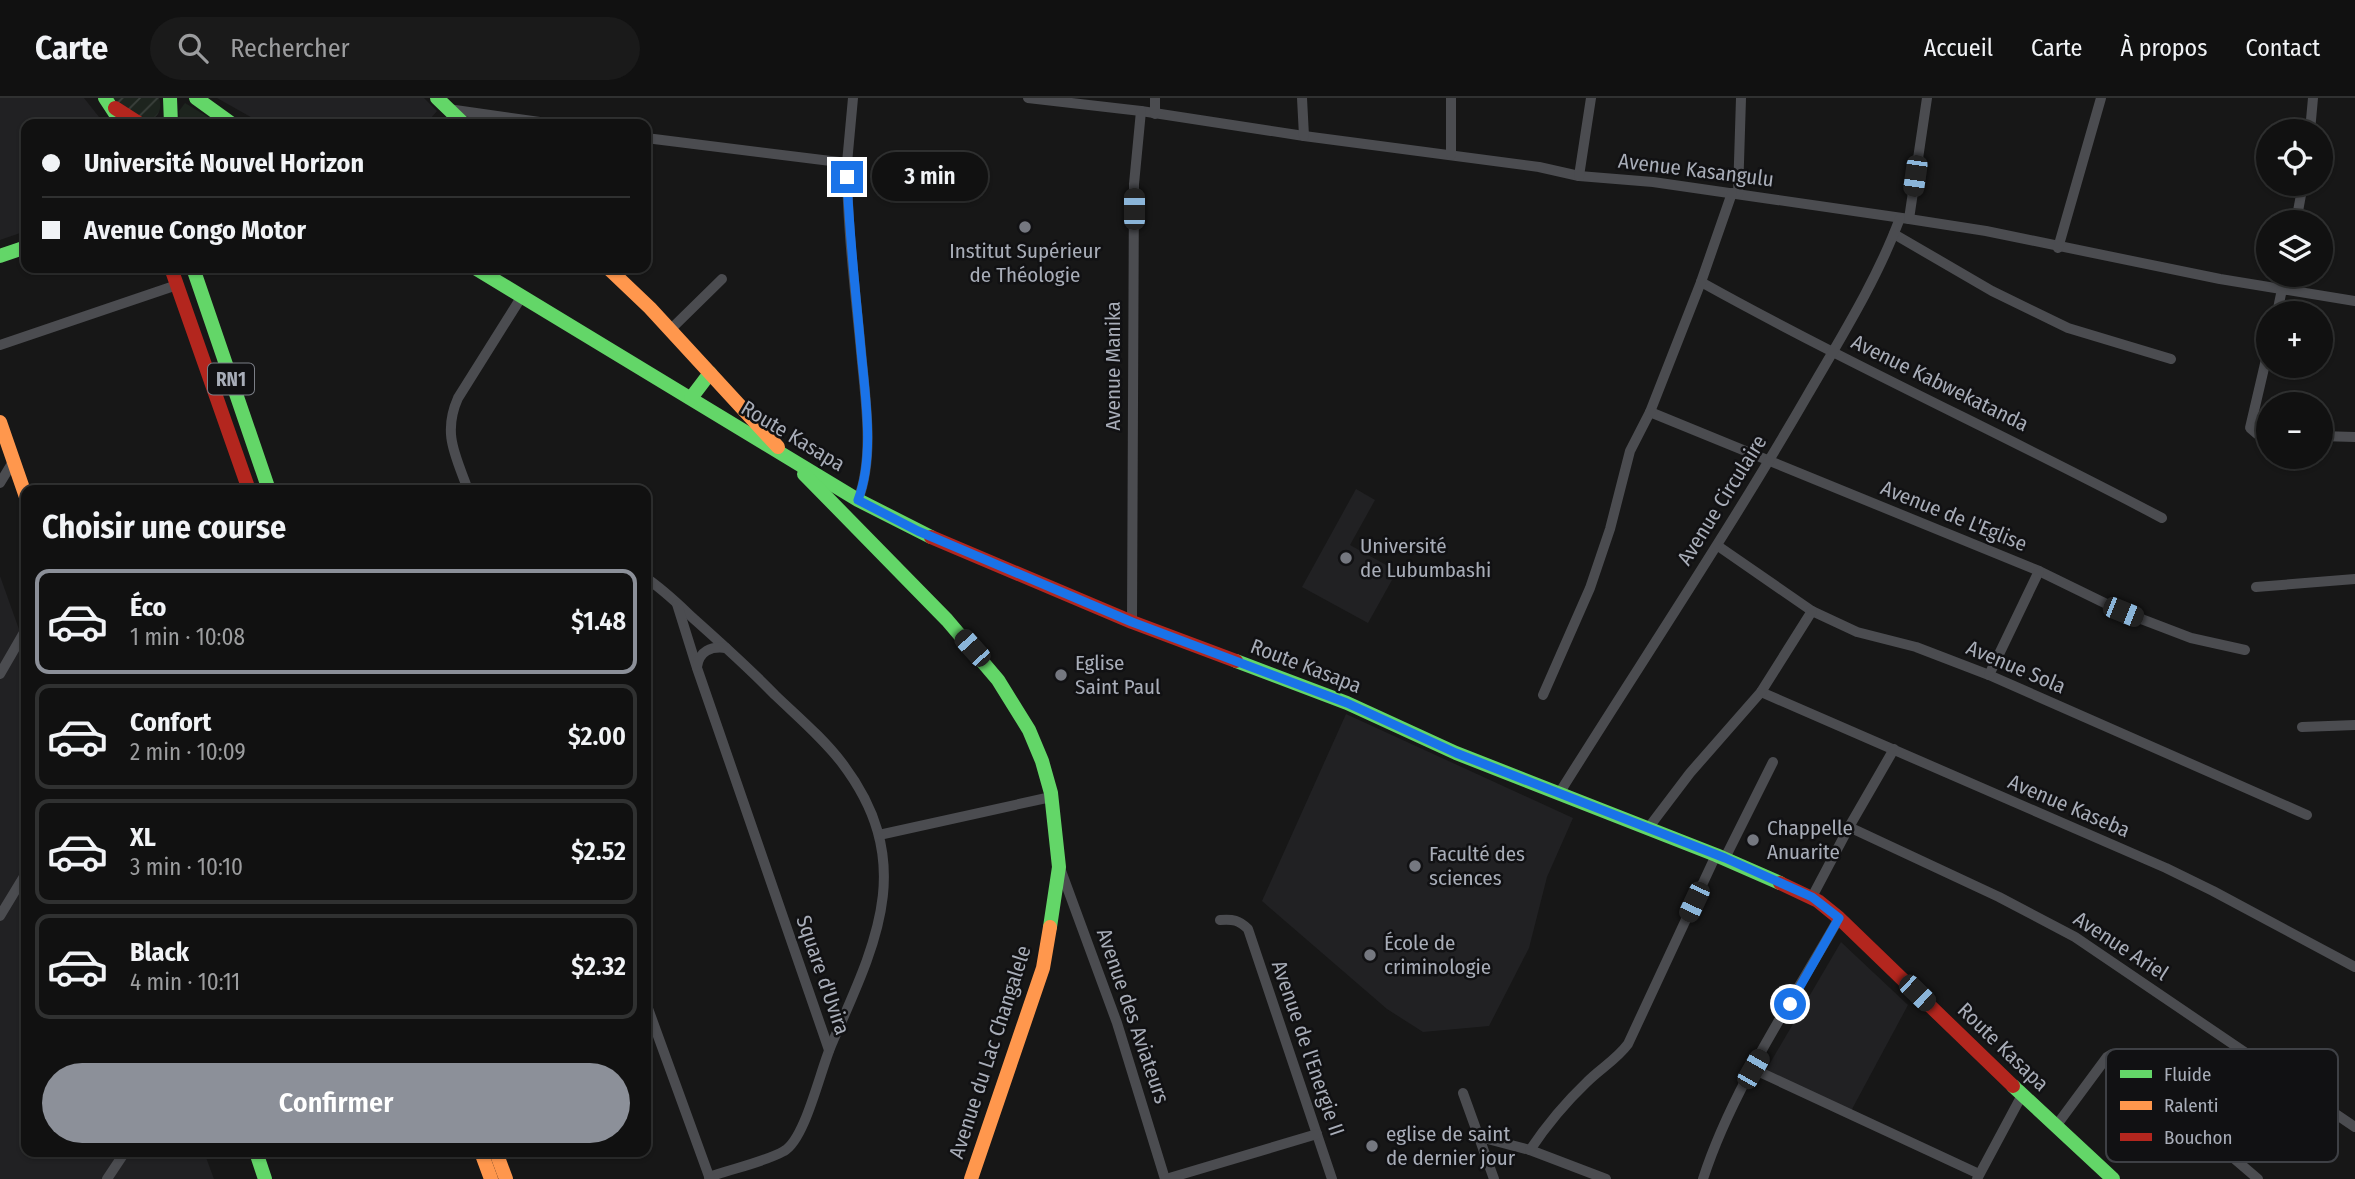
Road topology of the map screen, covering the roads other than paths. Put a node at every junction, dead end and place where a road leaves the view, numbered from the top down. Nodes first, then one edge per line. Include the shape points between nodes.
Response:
1 (170, 98) edge
2 (196, 98) edge
3 (853, 98) edge
4 (1028, 98) edge
5 (1155, 98) edge
6 (1302, 98) edge
7 (1451, 98) edge
8 (1591, 98) edge
9 (1741, 98) edge
10 (1927, 98) edge
11 (2101, 98) edge
12 (2313, 98) edge
13 (107, 100) edge
14 (443, 103) edge
15 (1141, 111) junction
16 (1155, 114) junction
17 (119, 119) edge
18 (132, 119) edge
19 (171, 119) edge
20 (225, 119) edge
21 (459, 119) edge
22 (528, 119) edge
23 (2311, 119) edge
24 (1304, 136) junction
25 (651, 139) edge
26 (1451, 155) junction
27 (847, 163) junction
28 (1579, 176) junction
29 (1735, 194) junction
30 (1905, 218) junction
31 (1894, 234) junction
32 (2058, 248) junction
33 (21, 249) edge
34 (0, 256) edge
35 (173, 273) edge
36 (195, 273) edge
37 (483, 273) edge
38 (613, 273) edge
39 (722, 279) dead end
40 (1701, 282) junction
41 (177, 285) junction
42 (2283, 287) edge
43 (2283, 290) junction
44 (522, 296) junction
45 (2280, 301) edge
46 (2355, 301) edge
47 (670, 330) junction
48 (0, 345) edge
49 (1833, 351) junction
50 (2171, 359) dead end
51 (710, 373) junction
52 (2256, 397) edge
53 (691, 398) junction
54 (1650, 412) junction
55 (0, 422) edge
56 (2256, 433) edge
57 (2333, 436) edge
58 (2355, 437) edge
59 (790, 459) junction
60 (14, 460) junction
61 (1769, 462) junction
62 (0, 482) edge
63 (22, 485) edge
64 (247, 485) edge
65 (267, 485) edge
66 (466, 485) edge
67 (858, 500) junction
68 (873, 508) junction
69 (2162, 518) dead end
70 (858, 529) junction
71 (1718, 546) junction
72 (2039, 571) junction
73 (2355, 579) edge
74 (651, 581) edge
75 (2256, 587) dead end
76 (677, 603) junction
77 (1812, 611) junction
78 (1132, 622) junction
79 (21, 638) edge
80 (727, 648) junction
81 (2245, 650) dead end
82 (697, 668) junction
83 (0, 674) edge
84 (1989, 675) junction
85 (1761, 692) junction
86 (1543, 695) dead end
87 (2355, 725) edge
88 (2302, 727) dead end
89 (1894, 750) junction
90 (1773, 762) dead end
91 (1560, 792) junction
92 (1051, 797) junction
93 (2307, 815) dead end
94 (1649, 827) junction
95 (1849, 827) junction
96 (879, 835) junction
97 (1720, 856) junction
98 (1059, 867) junction
99 (21, 881) edge
100 (1812, 897) junction
101 (0, 916) edge
102 (1839, 918) junction
103 (1220, 920) dead end
104 (2355, 967) edge
105 (651, 1017) edge
106 (2240, 1049) edge
107 (829, 1050) junction
108 (2106, 1058) edge
109 (1753, 1069) junction
110 (1463, 1093) dead end
111 (2022, 1095) junction
112 (2338, 1115) edge
113 (2056, 1126) junction
114 (2355, 1127) edge
115 (1317, 1134) junction
116 (1480, 1137) junction
117 (1530, 1150) junction
118 (122, 1157) edge
119 (258, 1157) edge
120 (483, 1157) edge
121 (498, 1157) edge
122 (2238, 1162) edge
123 (1978, 1176) edge
124 (710, 1178) edge
125 (107, 1179) edge
126 (265, 1179) edge
127 (491, 1179) edge
128 (506, 1179) edge
129 (971, 1179) edge
130 (1166, 1179) edge
131 (1332, 1179) edge
132 (1494, 1179) edge
133 (1606, 1179) edge
134 (1703, 1179) edge
135 (2113, 1179) edge
136 (2258, 1179) edge

1 - 19 main road
2 - 20 main road
3 - 27 street
4 - 15 street, Avenue Kasangulu
5 - 16 street
6 - 24 street
7 - 26 street
8 - 28 street
9 - 29 street
10 - 30 street, Avenue Circulaire
11 - 32 street
12 - 23 street
13 - 17 main road
13 - 18 main road
14 - 21 main road
14 - 22 street
15 - 16 street, Avenue Kasangulu
15 - 78 street, Avenue Manika via 1134,184
16 - 24 street, Avenue Kasangulu
24 - 26 street, Avenue Kasangulu
25 - 27 street
26 - 28 street, Avenue Kasangulu
27 - 67 street via 865,393 866,475
28 - 29 street, Avenue Kasangulu
29 - 30 street, Avenue Kasangulu
29 - 40 street
30 - 31 street, Avenue Circulaire
30 - 32 street, Avenue Kasangulu
31 - 49 street, Avenue Circulaire
31 - 50 street via 1992,291 2068,328
32 - 43 street, Avenue Kasangulu
33 - 34 main road
35 - 41 main road, RN1
36 - 65 main road, RN1
37 - 44 main road, Route Kasapa
38 - 47 main road, Avenue du Lac Changalele
39 - 47 street
40 - 49 street, Avenue Kabwekatanda
40 - 54 street
41 - 48 street
41 - 64 main road, RN1
42 - 43 street
43 - 45 street
43 - 46 street, Avenue Kasangulu
44 - 53 main road, Route Kasapa
44 - 66 street via 452,411 450,439
47 - 51 main road, Avenue du Lac Changalele
49 - 61 street, Avenue Circulaire
49 - 69 street, Avenue Kabwekatanda
51 - 53 main road
51 - 59 main road, Avenue du Lac Changalele
52 - 56 street via 2250,428
53 - 59 main road, Route Kasapa
54 - 61 street, Avenue de L'Eglise
54 - 86 street via 1629,451 1590,588
55 - 60 main road
57 - 58 street
59 - 67 main road, Route Kasapa
59 - 70 main road, Avenue du Lac Changalele
60 - 62 street
60 - 63 main road
61 - 71 street, Avenue Circulaire
61 - 72 street, Avenue de L'Eglise
67 - 68 main road, Route Kasapa
68 - 70 main road
68 - 78 main road, Route Kasapa
70 - 92 main road, Avenue du Lac Changalele via 998,680 1029,730
71 - 77 street, Avenue Sola
71 - 91 street, Avenue Circulaire
72 - 81 street, Avenue de L'Eglise via 2178,634
72 - 84 street
73 - 75 street
74 - 76 street
76 - 80 street, Square d'Uvira
76 - 82 street, Square d'Uvira
77 - 84 street, Avenue Sola via 1857,632 1916,647
77 - 85 street
78 - 91 main road, Route Kasapa via 1347,703 1456,753
79 - 83 street
80 - 82 street via 705,651
80 - 96 street, Square d'Uvira via 840,761 866,799
82 - 107 street, Square d'Uvira
84 - 93 street, Avenue Sola
85 - 89 street, Avenue Kaseba
85 - 94 street
87 - 88 street
89 - 95 street
89 - 104 street, Avenue Kaseba via 2165,868
90 - 97 street
91 - 94 main road, Route Kasapa
92 - 96 street
92 - 98 main road, Avenue du Lac Changalele
94 - 97 main road, Route Kasapa
95 - 100 street
95 - 106 street, Avenue Ariel via 2075,937
96 - 107 street, Square d'Uvira via 883,886 876,939
97 - 100 main road, Route Kasapa
97 - 117 street via 1628,1044 1581,1088
98 - 129 main road, Avenue du Lac Changalele via 1036,994
98 - 130 street, Avenue des Aviateurs via 1117,1023
99 - 101 street
100 - 102 main road, Route Kasapa
102 - 109 street
102 - 111 main road, Route Kasapa
103 - 115 street, Avenue de l'Energie II via 1234,919 1248,929
105 - 124 street
107 - 124 street via 794,1142 785,1150
108 - 113 street
109 - 123 street
109 - 134 street via 1715,1143
110 - 116 street
111 - 113 main road, Route Kasapa
111 - 123 street
112 - 114 street, Avenue Ariel
113 - 135 main road, Route Kasapa
115 - 130 street
115 - 131 street, Avenue de l'Energie II
116 - 117 street
116 - 132 street
117 - 133 street
118 - 125 street
119 - 126 main road
120 - 127 main road
121 - 128 main road
122 - 136 street

